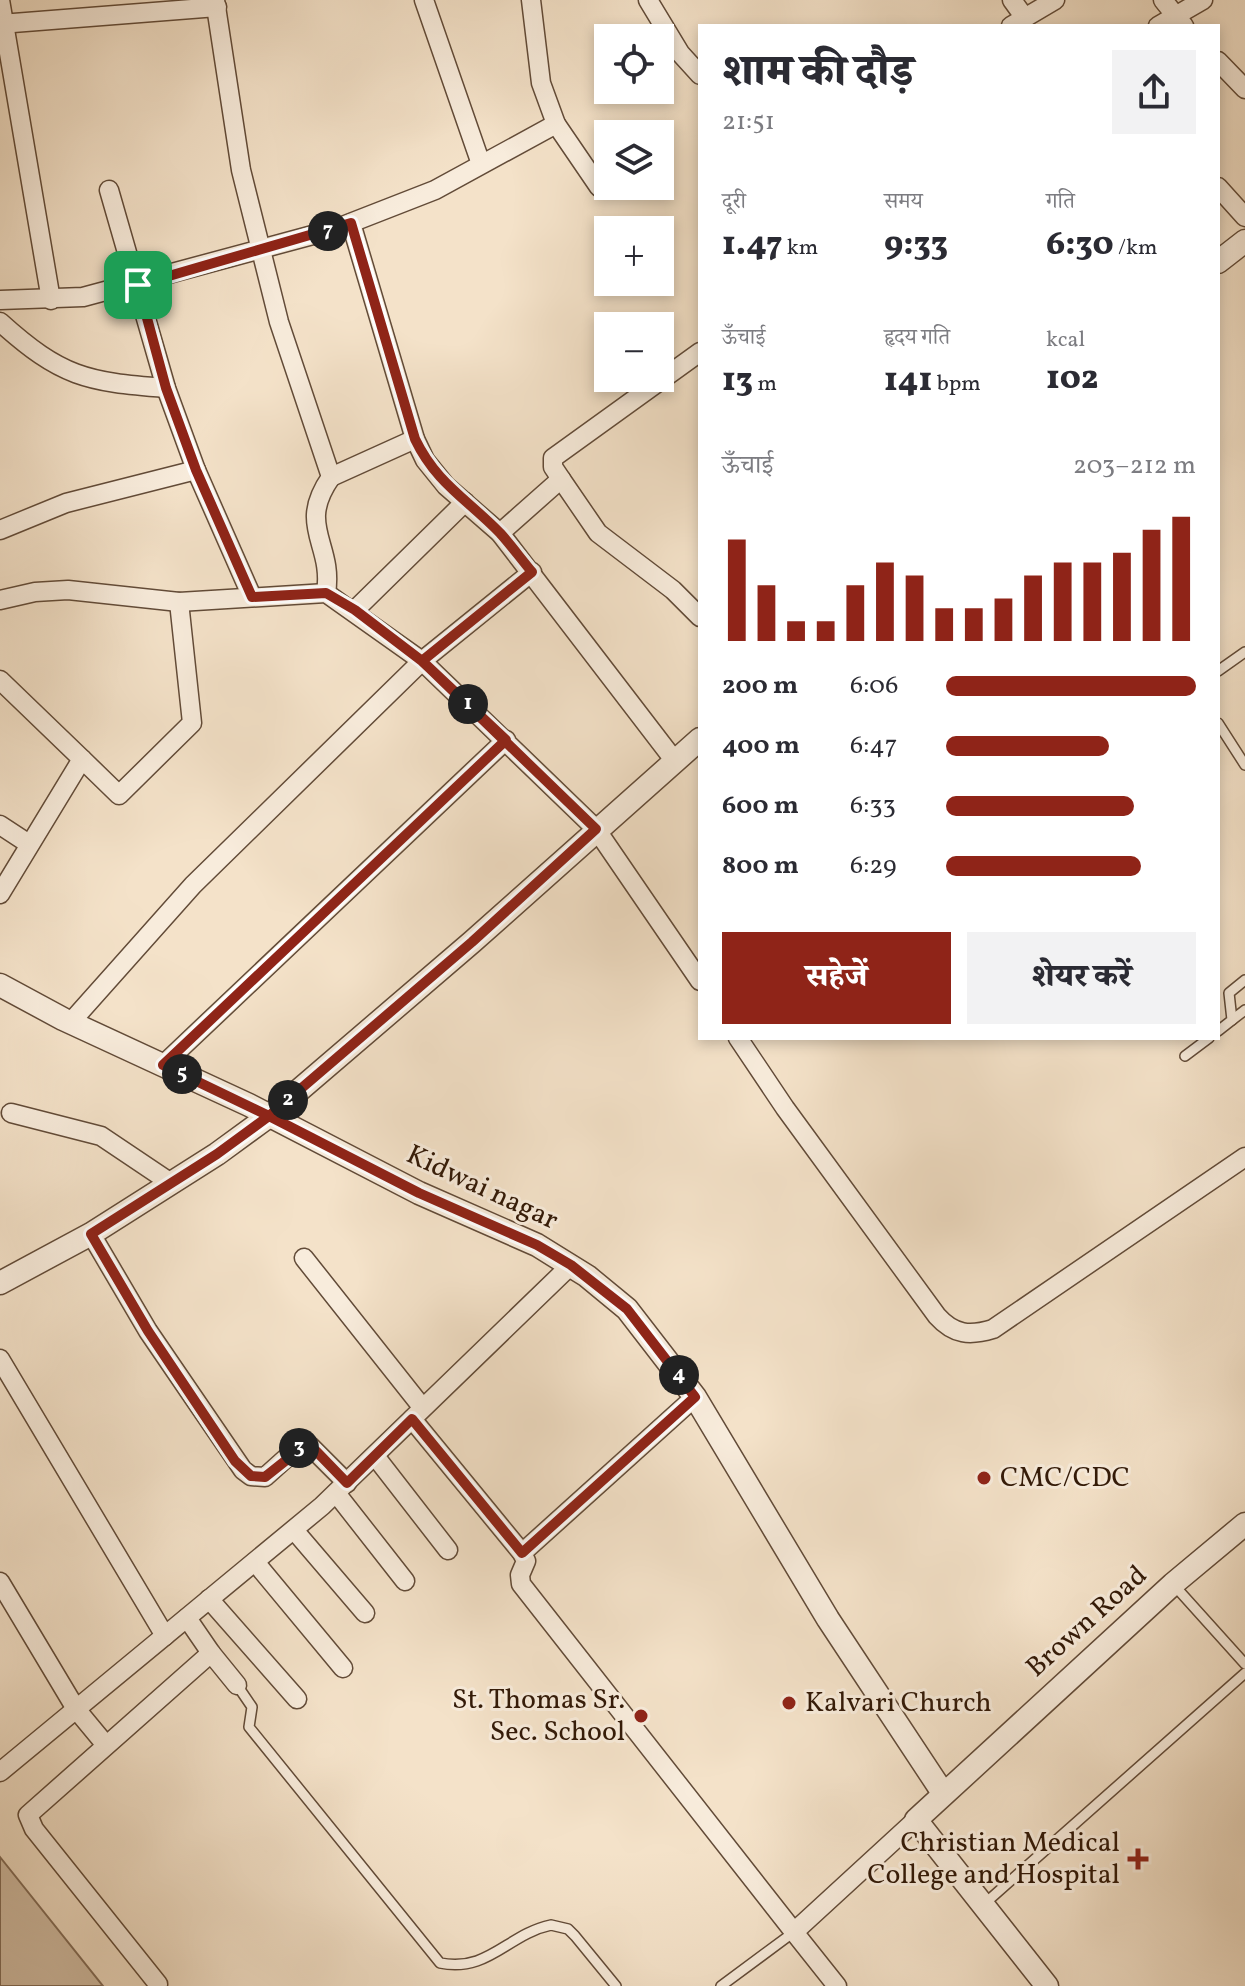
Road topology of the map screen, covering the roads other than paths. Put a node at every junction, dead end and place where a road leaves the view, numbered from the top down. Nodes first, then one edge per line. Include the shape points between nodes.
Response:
1 (0, 0) edge
2 (424, 0) edge
3 (531, 0) edge
4 (648, 0) edge
5 (1012, 0) edge
6 (1055, 0) edge
7 (1163, 0) edge
8 (1203, 0) edge
9 (216, 3) edge
10 (1018, 22) edge
11 (1172, 23) edge
12 (2, 24) edge
13 (1220, 63) edge
14 (698, 73) edge
15 (1245, 89) edge
16 (556, 124) junction
17 (481, 164) junction
18 (594, 180) edge
19 (1220, 189) edge
20 (109, 190) dead end
21 (1243, 212) edge
22 (351, 223) junction
23 (1245, 241) edge
24 (261, 252) junction
25 (1220, 260) edge
26 (138, 285) junction
27 (0, 300) edge
28 (51, 300) junction
29 (0, 322) edge
30 (698, 353) edge
31 (166, 388) junction
32 (415, 439) junction
33 (196, 470) junction
34 (331, 477) junction
35 (561, 479) junction
36 (465, 502) junction
37 (0, 530) edge
38 (500, 533) junction
39 (532, 572) junction
40 (326, 593) junction
41 (252, 597) junction
42 (0, 600) edge
43 (179, 602) junction
44 (355, 610) junction
45 (698, 615) edge
46 (1245, 652) edge
47 (422, 661) junction
48 (1220, 670) edge
49 (0, 680) edge
50 (1220, 726) edge
51 (506, 740) junction
52 (698, 741) edge
53 (82, 759) junction
54 (674, 760) junction
55 (1245, 765) edge
56 (0, 825) edge
57 (596, 829) junction
58 (29, 844) junction
59 (0, 894) edge
60 (698, 978) edge
61 (1245, 980) edge
62 (0, 985) edge
63 (1245, 1010) edge
64 (1232, 1020) junction
65 (71, 1022) junction
66 (1220, 1029) edge
67 (739, 1040) edge
68 (1206, 1040) edge
69 (1185, 1056) dead end
70 (163, 1065) junction
71 (11, 1113) dead end
72 (269, 1116) junction
73 (1245, 1157) edge
74 (171, 1183) junction
75 (91, 1234) junction
76 (304, 1258) dead end
77 (571, 1265) junction
78 (0, 1283) edge
79 (0, 1359) edge
80 (695, 1397) junction
81 (417, 1413) junction
82 (375, 1456) junction
83 (342, 1488) junction
84 (1245, 1524) edge
85 (294, 1530) junction
86 (448, 1550) dead end
87 (522, 1553) junction
88 (255, 1562) junction
89 (405, 1581) dead end
90 (0, 1582) edge
91 (1173, 1584) junction
92 (209, 1599) junction
93 (365, 1613) dead end
94 (187, 1618) junction
95 (165, 1636) junction
96 (211, 1653) junction
97 (1245, 1664) edge
98 (343, 1668) dead end
99 (1245, 1673) edge
100 (237, 1685) joint
101 (297, 1699) dead end
102 (76, 1709) junction
103 (105, 1744) junction
104 (3, 1762) edge
105 (943, 1793) junction
106 (916, 1820) junction
107 (982, 1906) junction
108 (794, 1932) junction
109 (158, 1984) edge
110 (616, 1986) edge
111 (721, 1986) edge
112 (837, 1986) edge
113 (1047, 1986) edge

1 - 12 street
2 - 17 street
3 - 16 street via 536,62
4 - 14 street
5 - 10 street
6 - 10 street
7 - 11 street
8 - 11 street
9 - 12 street
9 - 24 street via 241,170
12 - 28 street
13 - 15 street
16 - 17 street
16 - 18 street
17 - 22 street via 435,190
19 - 21 street
20 - 26 street
22 - 24 street
22 - 32 street
23 - 25 street
24 - 26 street
24 - 34 street
26 - 28 street
26 - 31 street
27 - 28 street
29 - 31 street via 34,353 71,375
30 - 35 street via 553,458
31 - 33 street
32 - 34 street
32 - 36 street via 439,478
33 - 37 street via 66,503
33 - 41 street
34 - 40 street via 315,510 329,570
35 - 38 street
35 - 45 street via 598,533
36 - 38 street
36 - 44 street
38 - 39 street
39 - 47 street
39 - 54 street
40 - 41 street
40 - 44 street
41 - 43 street
42 - 43 street via 68,590
43 - 53 street via 192,723 119,795
44 - 47 street
46 - 48 lane
47 - 51 street
47 - 65 street via 193,885
49 - 53 street
50 - 55 lane
51 - 57 street
51 - 70 street
52 - 54 street
53 - 58 street
54 - 57 street
56 - 58 street
57 - 60 street
57 - 72 street
58 - 59 street
61 - 64 lane via 1229,993
62 - 65 street, Kidwai nagar
63 - 64 lane
64 - 66 lane
65 - 70 street, Kidwai nagar
67 - 73 street via 937,1316 946,1327 969,1334 993,1329
68 - 69 lane
70 - 72 street, Kidwai nagar
71 - 74 street via 101,1136
72 - 74 street
72 - 77 street, Kidwai nagar
74 - 75 street
75 - 78 street
75 - 83 street via 148,1331 243,1470 265,1477 304,1446 316,1451
76 - 81 street
77 - 80 street, Kidwai nagar via 627,1309
77 - 81 street
79 - 95 street
80 - 87 street
80 - 105 street, Kidwai nagar via 828,1619
81 - 82 street
81 - 87 street
82 - 83 street
82 - 86 street
83 - 85 street
83 - 89 street
84 - 91 street, Brown Road
85 - 88 street
85 - 93 street
87 - 108 street via 526,1561 521,1584
88 - 92 street
88 - 98 street
90 - 102 street
91 - 97 lane
91 - 105 street, Brown Road
92 - 94 street
92 - 101 street
94 - 95 street
94 - 96 street
95 - 102 street
96 - 100 street
96 - 103 street
99 - 107 lane
100 - 110 lane via 252,1707 249,1727 440,1963 475,1964 551,1925 568,1929
102 - 103 street
102 - 104 street
103 - 109 street via 34,1806 28,1821
105 - 106 street, Brown Road
106 - 107 street
106 - 108 street
107 - 113 street
108 - 111 lane
108 - 112 street

